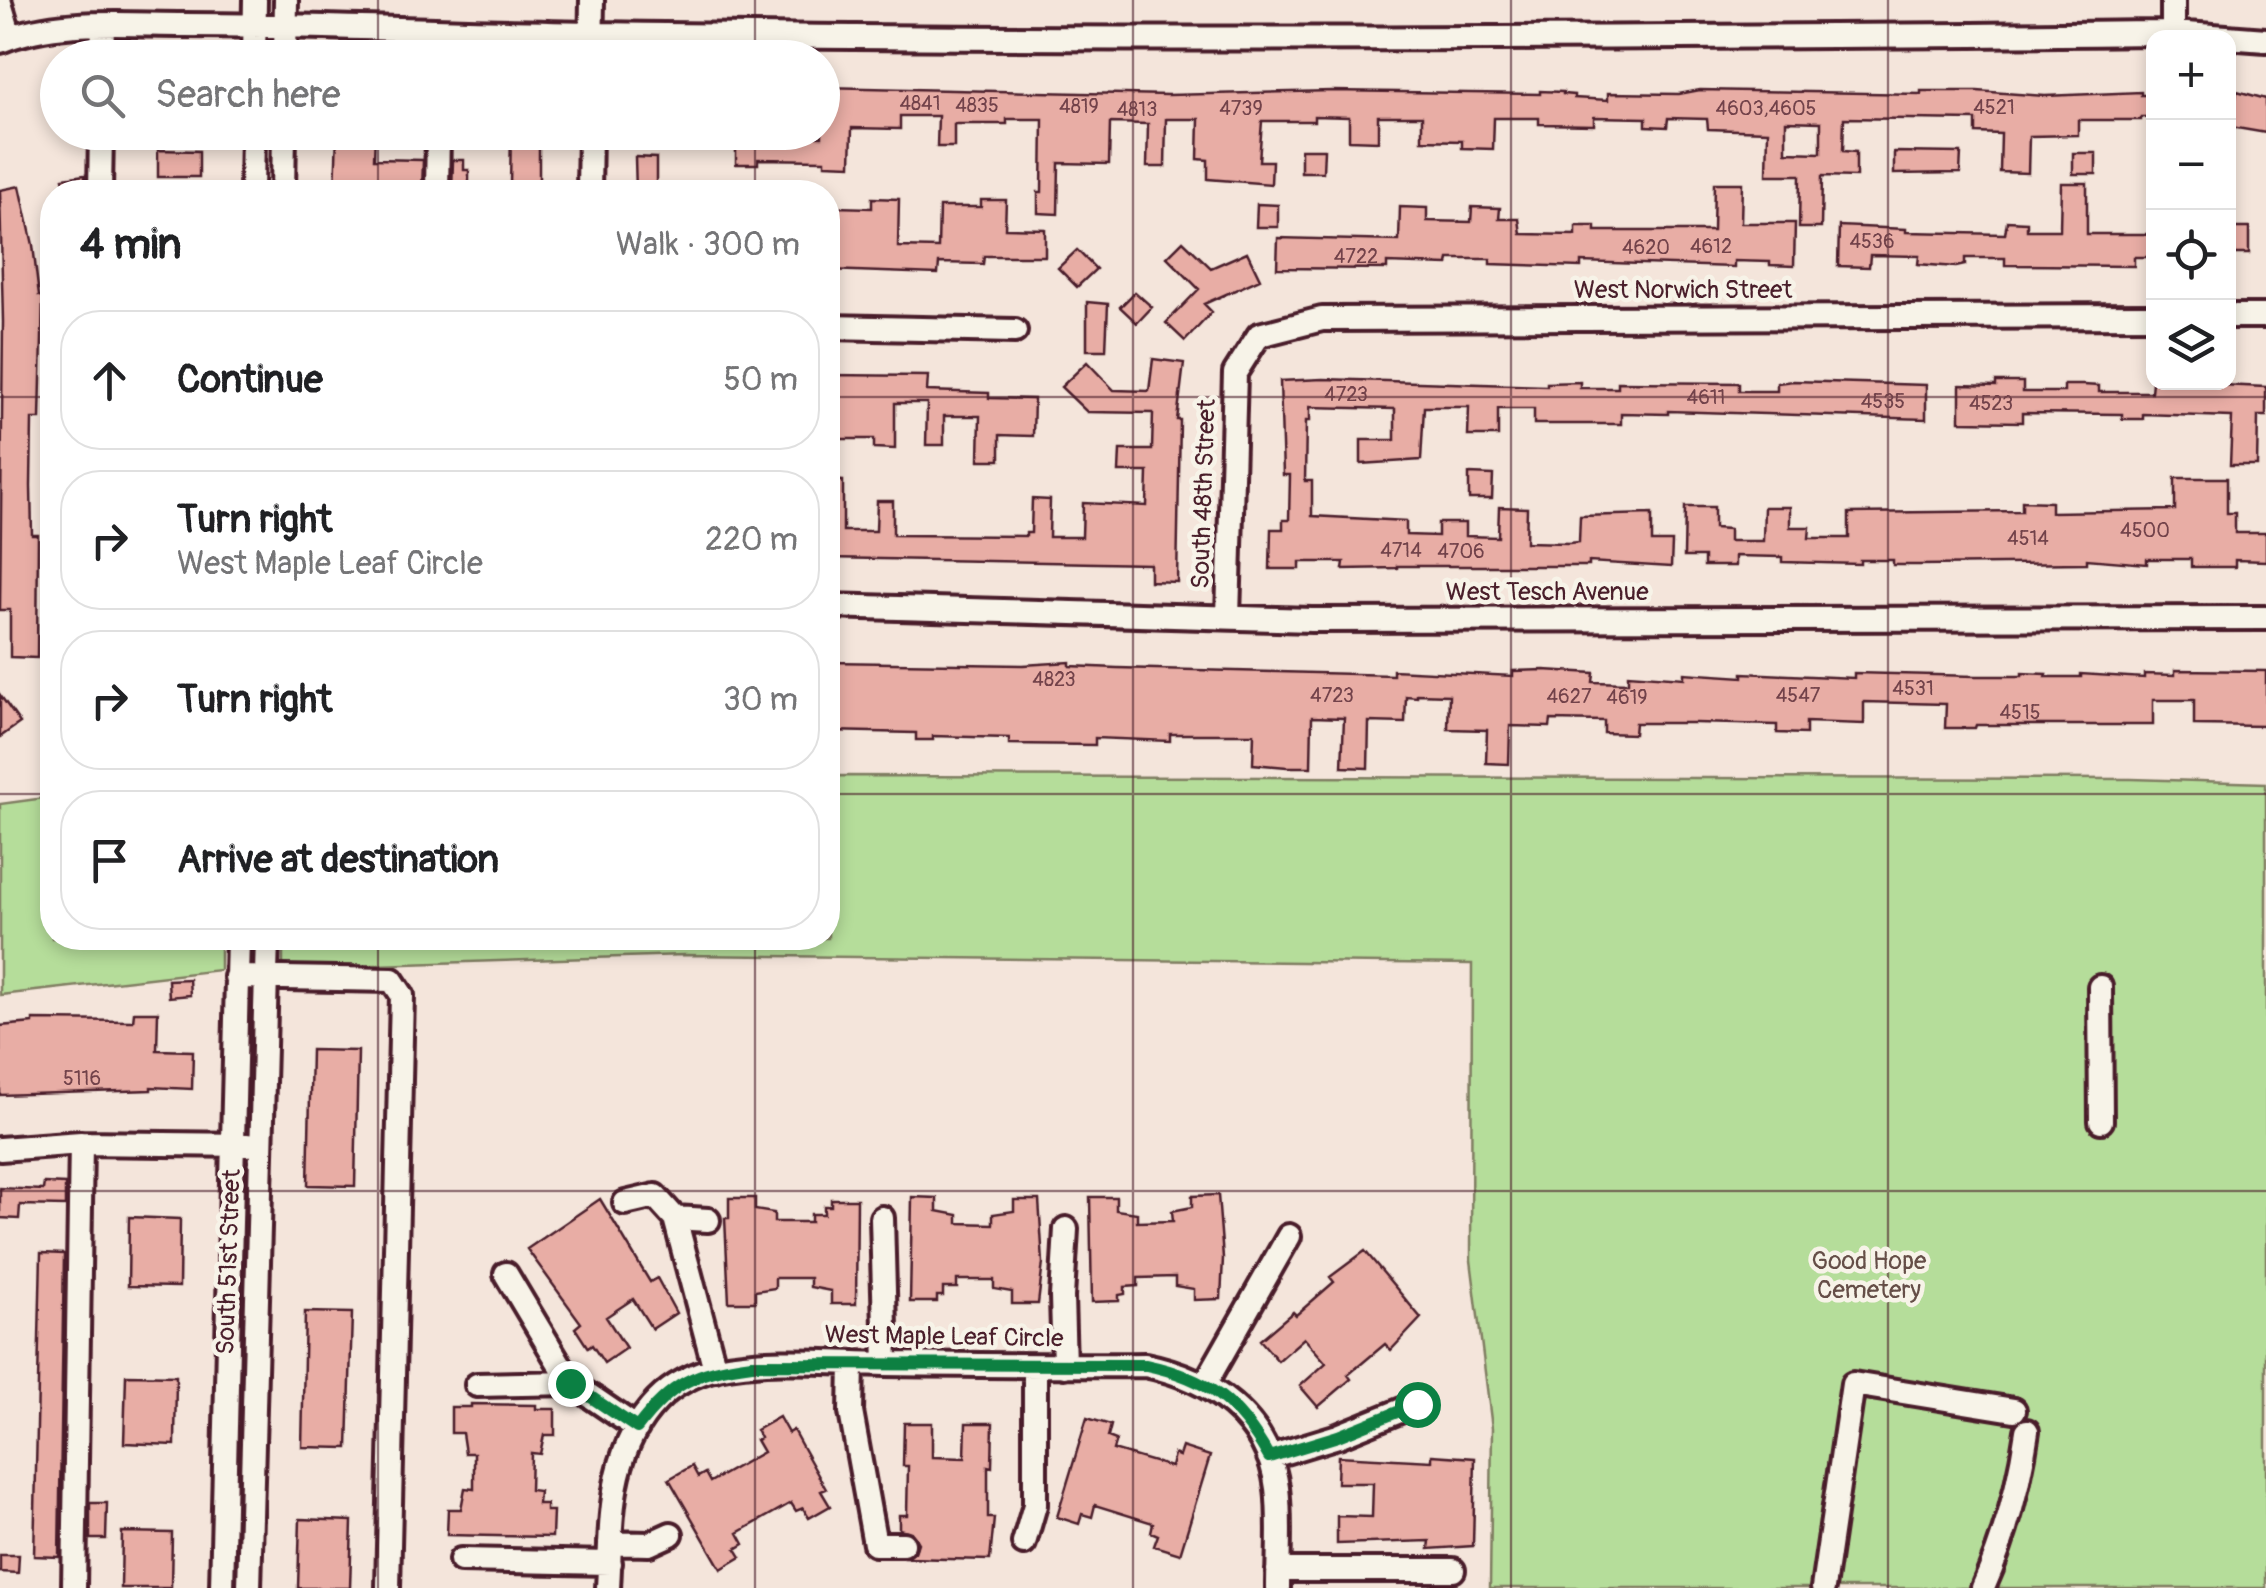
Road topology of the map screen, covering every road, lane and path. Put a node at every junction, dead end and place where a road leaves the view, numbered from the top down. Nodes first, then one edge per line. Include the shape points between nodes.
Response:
1 (120, 0) edge
2 (171, 0) edge
3 (256, 0) edge
4 (286, 0) edge
5 (592, 0) edge
6 (2173, 0) edge
7 (0, 2) edge
8 (111, 25) junction
9 (170, 25) junction
10 (255, 25) junction
11 (285, 25) junction
12 (440, 30) junction
13 (2173, 30) edge
14 (2146, 33) edge
15 (2236, 38) edge
16 (5, 39) edge
17 (107, 40) edge
18 (255, 40) edge
19 (285, 40) edge
20 (440, 40) edge
21 (534, 40) edge
22 (591, 40) edge
23 (2266, 40) edge
24 (840, 44) edge
25 (100, 150) edge
26 (253, 150) edge
27 (284, 150) edge
28 (438, 150) edge
29 (590, 150) edge
30 (100, 180) edge
31 (252, 180) edge
32 (283, 180) edge
33 (437, 180) edge
34 (589, 180) edge
35 (2146, 316) edge
36 (2236, 316) edge
37 (2266, 316) edge
38 (840, 327) edge
39 (1016, 331) dead end
40 (1236, 374) joint
41 (840, 606) edge
42 (1228, 617) junction
43 (2266, 618) edge
44 (237, 950) edge
45 (267, 950) edge
46 (236, 977) junction
47 (266, 977) junction
48 (2100, 988) dead end
49 (2101, 1122) dead end
50 (81, 1143) junction
51 (232, 1144) junction
52 (260, 1145) junction
53 (0, 1148) edge
54 (625, 1203) dead end
55 (675, 1218) junction
56 (882, 1218) dead end
57 (708, 1220) dead end
58 (1066, 1229) dead end
59 (1289, 1236) dead end
60 (506, 1274) dead end
61 (852, 1364) junction
62 (886, 1364) junction
63 (1034, 1366) junction
64 (1064, 1366) junction
65 (714, 1368) junction
66 (570, 1383) junction
67 (1205, 1384) junction
68 (476, 1385) dead end
69 (1417, 1404) dead end
70 (2014, 1410) dead end
71 (637, 1428) junction
72 (2026, 1431) dead end
73 (1269, 1457) junction
74 (671, 1534) dead end
75 (1024, 1543) dead end
76 (903, 1544) dead end
77 (610, 1553) junction
78 (462, 1560) dead end
79 (1453, 1570) dead end
80 (1278, 1579) edge
81 (74, 1588) edge
82 (222, 1588) edge
83 (249, 1588) edge
84 (388, 1588) edge
85 (608, 1588) edge
86 (1822, 1588) edge
87 (1983, 1588) edge

1 - 8 street
2 - 9 street
3 - 10 street
4 - 11 street
5 - 22 street
6 - 13 street
7 - 16 street
8 - 9 street
8 - 16 street
8 - 17 street
9 - 10 street
10 - 11 street
10 - 18 street
11 - 12 street
11 - 19 street
12 - 20 street
12 - 21 street
14 - 24 street
15 - 23 street
25 - 30 street
26 - 31 street
27 - 32 street
28 - 33 street
29 - 34 street
35 - 40 street, West Norwich Street via 1322,319 1259,335
36 - 37 street
38 - 39 street
40 - 42 street, South 48th Street
41 - 42 street, West Tesch Avenue
42 - 43 street, West Tesch Avenue
44 - 46 street, South 51st Street
45 - 47 street, South 51st Street
46 - 47 street
46 - 51 street, South 51st Street
47 - 52 street, South 51st Street
47 - 84 street via 392,980 402,996
48 - 49 street
50 - 51 street
50 - 53 street
50 - 81 street
51 - 52 street
51 - 82 street, South 51st Street
52 - 83 street, South 51st Street
54 - 55 street via 655,1196
55 - 57 street
55 - 65 street
56 - 62 street
58 - 64 street
59 - 67 street
60 - 66 street
61 - 62 street, West Maple Leaf Circle
61 - 65 street, West Maple Leaf Circle
61 - 76 street via 851,1412 875,1544
62 - 63 street, West Maple Leaf Circle
63 - 64 street, West Maple Leaf Circle
63 - 75 street via 1034,1505
64 - 67 street, West Maple Leaf Circle via 1146,1365
65 - 71 street, West Maple Leaf Circle via 658,1400
66 - 68 street
66 - 71 street
67 - 73 street, West Maple Leaf Circle via 1242,1416
69 - 73 street
70 - 86 street via 1852,1384
71 - 77 street, West Maple Leaf Circle via 614,1488
72 - 87 street via 2008,1526
73 - 80 street, West Maple Leaf Circle via 1277,1488
74 - 77 street
77 - 78 street
77 - 85 street, West Maple Leaf Circle
79 - 80 street

